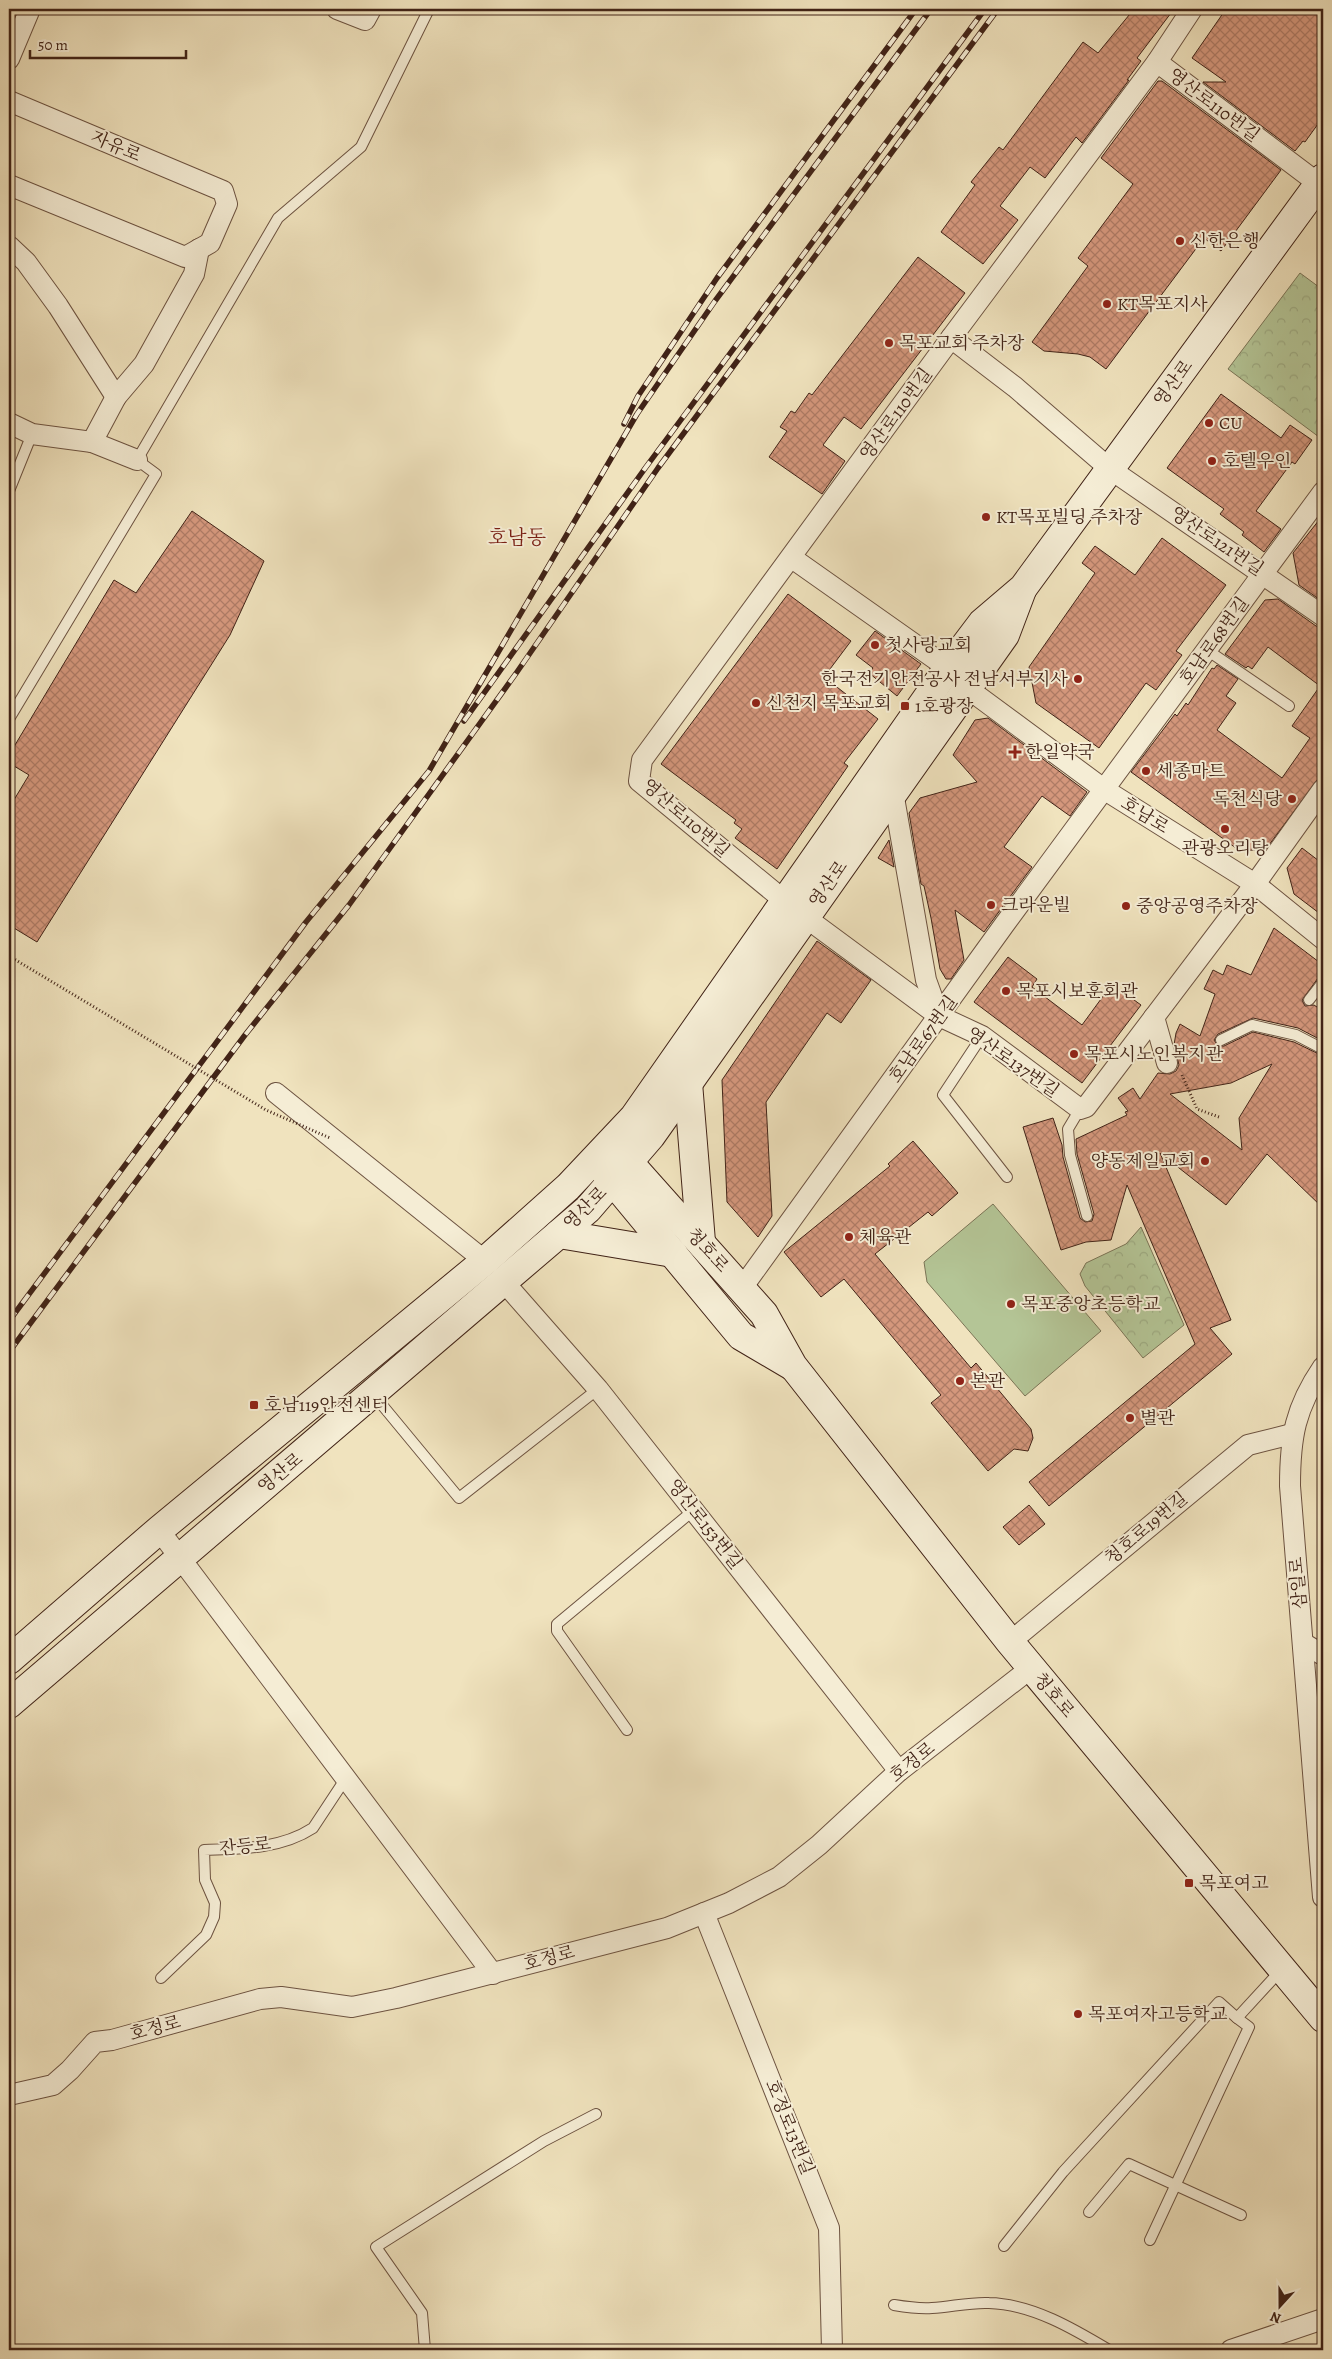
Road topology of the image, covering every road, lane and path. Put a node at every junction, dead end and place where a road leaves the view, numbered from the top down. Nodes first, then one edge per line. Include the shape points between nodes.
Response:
1 (30, 9) edge
2 (337, 9) edge
3 (429, 9) edge
4 (1192, 9) edge
5 (368, 14) edge
6 (9, 59) edge
7 (1157, 62) junction
8 (9, 101) edge
9 (1321, 181) edge
10 (9, 185) edge
11 (9, 246) edge
12 (192, 253) junction
13 (951, 338) junction
14 (116, 398) junction
15 (9, 424) edge
16 (32, 434) junction
17 (92, 442) junction
18 (137, 460) junction
19 (1110, 469) junction
20 (9, 491) edge
21 (1323, 492) edge
22 (792, 558) junction
23 (1264, 573) junction
24 (1023, 588) junction
25 (1323, 616) edge
26 (1207, 650) junction
27 (948, 668) junction
28 (967, 688) junction
29 (1289, 706) dead end
30 (9, 719) edge
31 (1323, 789) edge
32 (1105, 790) junction
33 (894, 792) junction
34 (1255, 884) junction
35 (796, 910) junction
36 (1323, 939) edge
37 (9, 956) edge
38 (1323, 982) edge
39 (1309, 1000) dead end
40 (939, 1016) junction
41 (1154, 1017) junction
42 (982, 1036) junction
43 (1221, 1040) dead end
44 (1323, 1049) edge
45 (1167, 1063) joint
46 (688, 1083) junction
47 (276, 1092) dead end
48 (1080, 1109) junction
49 (1219, 1117) dead end
50 (330, 1138) junction
51 (603, 1150) junction
52 (620, 1171) junction
53 (1007, 1177) dead end
54 (1087, 1216) dead end
55 (559, 1234) junction
56 (701, 1242) junction
57 (673, 1254) junction
58 (484, 1262) junction
59 (504, 1282) junction
60 (742, 1288) junction
61 (793, 1366) junction
62 (1323, 1367) edge
63 (598, 1389) junction
64 (373, 1394) junction
65 (1292, 1434) junction
66 (694, 1510) junction
67 (159, 1530) junction
68 (180, 1557) junction
69 (1010, 1642) junction
70 (1304, 1644) junction
71 (1323, 1655) edge
72 (9, 1660) edge
73 (1031, 1668) junction
74 (9, 1704) edge
75 (627, 1730) dead end
76 (900, 1771) junction
77 (346, 1778) junction
78 (1323, 1897) edge
79 (704, 1913) junction
80 (1283, 1967) junction
81 (493, 1974) junction
82 (161, 1978) dead end
83 (1237, 2018) junction
84 (1323, 2018) edge
85 (9, 2095) edge
86 (596, 2114) dead end
87 (1176, 2185) junction
88 (1089, 2212) dead end
89 (1241, 2215) dead end
90 (1150, 2240) dead end
91 (1004, 2246) dead end
92 (894, 2305) dead end
93 (1323, 2319) edge
94 (425, 2350) edge
95 (832, 2350) edge
96 (1109, 2350) edge
97 (1231, 2350) edge

1 - 6 street
2 - 5 street
3 - 18 lane via 360,147 278,218
4 - 7 street
7 - 9 street, 영산로110번길
7 - 13 street, 영산로110번길
8 - 12 street, 자유로 via 223,191 227,204 210,243
9 - 19 street, 영산로
10 - 12 street
11 - 14 street via 26,262 58,306
12 - 14 street via 194,274 144,364
13 - 19 street, 영산로121번길 via 1015,387
13 - 22 street, 영산로110번길
14 - 17 street
15 - 16 street
16 - 17 street
16 - 20 lane
17 - 18 street
18 - 30 lane via 156,474
19 - 23 street, 영산로121번길
19 - 24 street, 영산로
21 - 23 street, 호남로68번길
22 - 27 street
22 - 35 street, 영산로110번길 via 648,750 642,760 638,781
23 - 25 street, 영산로121번길
23 - 26 street, 호남로68번길
24 - 27 street, 영산로 via 982,623
24 - 28 street, 영산로 via 1005,635
26 - 29 lane
26 - 32 street, 호남로68번길
27 - 35 street, 영산로
28 - 32 street, 호남로
28 - 33 street, 영산로
31 - 34 street
32 - 34 street, 호남로
32 - 40 street, 호남로67번길
33 - 35 street, 영산로
33 - 40 street via 926,980
34 - 36 street, 호남로
34 - 41 street
35 - 40 street, 영산로137번길
35 - 46 street, 영산로
35 - 51 street, 영산로 via 634,1117
37 - 50 path, bridge via 266,1110
38 - 39 lane
40 - 42 street, 영산로137번길
40 - 60 street, 호남로67번길
41 - 45 street
41 - 48 street via 1086,1107
42 - 48 street, 영산로137번길
42 - 53 lane via 943,1095
43 - 44 lane via 1252,1025 1296,1035
45 - 49 path via 1178,1068 1197,1109
46 - 52 street, 영산로 via 651,1136
46 - 56 street
47 - 50 street
48 - 54 lane via 1068,1129 1070,1155
50 - 58 street
51 - 52 street, 청호로
51 - 58 street, 영산로 via 568,1187
52 - 55 street, 영산로 via 588,1209
52 - 56 street, 청호로
52 - 57 street, 청호로
55 - 57 street
55 - 59 street, 영산로
56 - 60 street, 청호로
57 - 61 street, 청호로 via 741,1336
58 - 67 street, 영산로
59 - 63 street, 영산로153번길
59 - 64 street, 영산로
60 - 61 street, 청호로 via 764,1314
61 - 69 street, 청호로
62 - 65 street, 삼일로 via 1306,1393
63 - 64 lane via 459,1498
63 - 66 street, 영산로153번길
64 - 68 street, 영산로
65 - 69 street, 청호로19번길 via 1248,1445
65 - 70 street, 삼일로 via 1290,1486
66 - 75 lane via 557,1624 557,1631
66 - 76 street, 영산로153번길
67 - 68 street
67 - 72 street, 영산로
68 - 74 street, 영산로
68 - 77 street
69 - 73 street, 청호로
70 - 71 street
70 - 78 street, 삼일로
73 - 76 street, 호정로
73 - 80 street, 청호로
76 - 79 street, 호정로 via 779,1877 729,1904
77 - 81 street
77 - 82 lane, 잔등로 via 313,1828 307,1832 254,1848 204,1850 205,1880 215,1903 214,1917 206,1935
79 - 81 street, 호정로 via 667,1928
79 - 95 street, 호정로13번길 via 829,2228
80 - 83 lane
80 - 84 street, 청호로
81 - 85 street, 호정로 via 352,2007 281,1997 260,1999 95,2042 53,2085
83 - 87 lane via 1249,2027
83 - 91 lane via 1219,2002 1063,2172
86 - 94 lane via 544,2141 376,2247 422,2313
87 - 88 lane via 1129,2164
87 - 89 lane
87 - 90 lane
92 - 96 lane via 934,2308 991,2303 1016,2307 1075,2330
93 - 97 street

